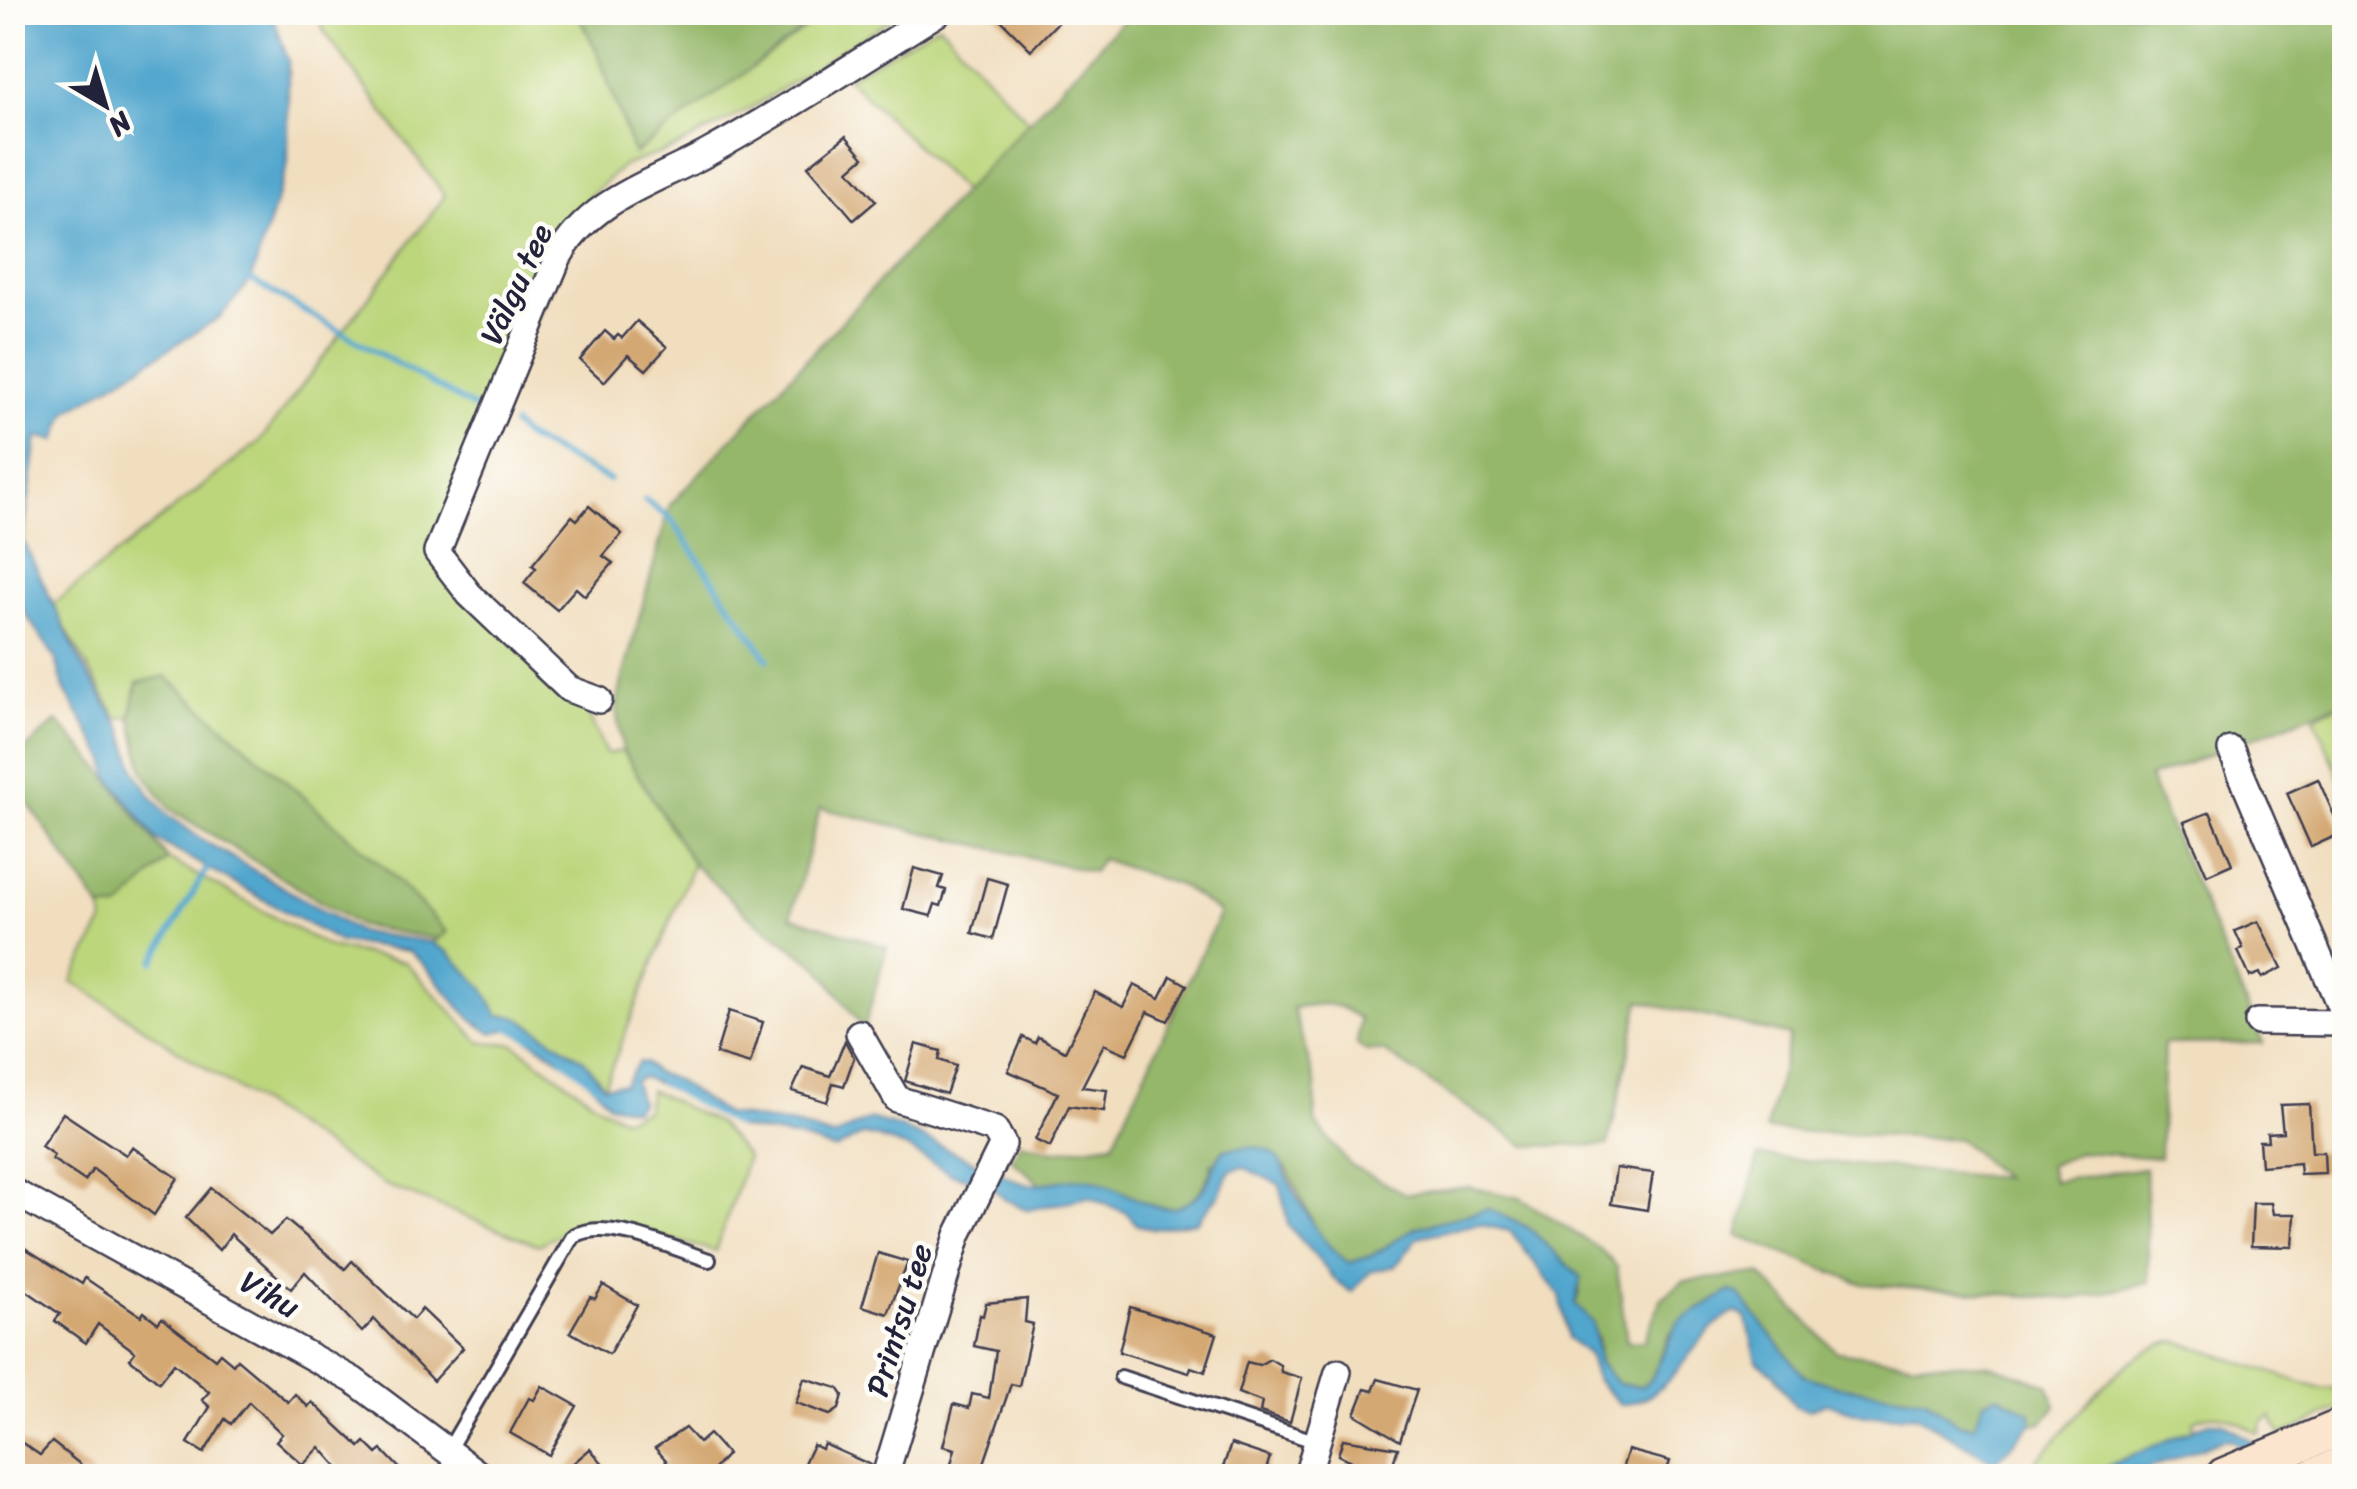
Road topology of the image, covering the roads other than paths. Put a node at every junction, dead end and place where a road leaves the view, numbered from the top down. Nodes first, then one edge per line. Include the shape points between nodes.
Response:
1 (939, 12) edge
2 (599, 700) dead end
3 (2231, 750) dead end
4 (2258, 1022) dead end
5 (2344, 1023) edge
6 (859, 1033) dead end
7 (12, 1191) edge
8 (709, 1260) dead end
9 (1338, 1372) dead end
10 (1120, 1377) dead end
11 (2344, 1426) edge
12 (1318, 1442) junction
13 (449, 1449) junction
14 (2236, 1472) edge
15 (481, 1476) edge
16 (885, 1476) edge
17 (1307, 1476) edge

1 - 2 street, Välgu tee via 709,153 599,211 558,258 437,552 469,594 569,689
3 - 5 street
4 - 5 street
6 - 16 street, Printsu tee via 897,1099 995,1130 1003,1144 958,1236
7 - 13 street, Vihu via 353,1380
8 - 13 lane via 607,1230 572,1236
9 - 12 street
10 - 12 lane
11 - 14 street
12 - 17 street
13 - 15 street, Vihu

